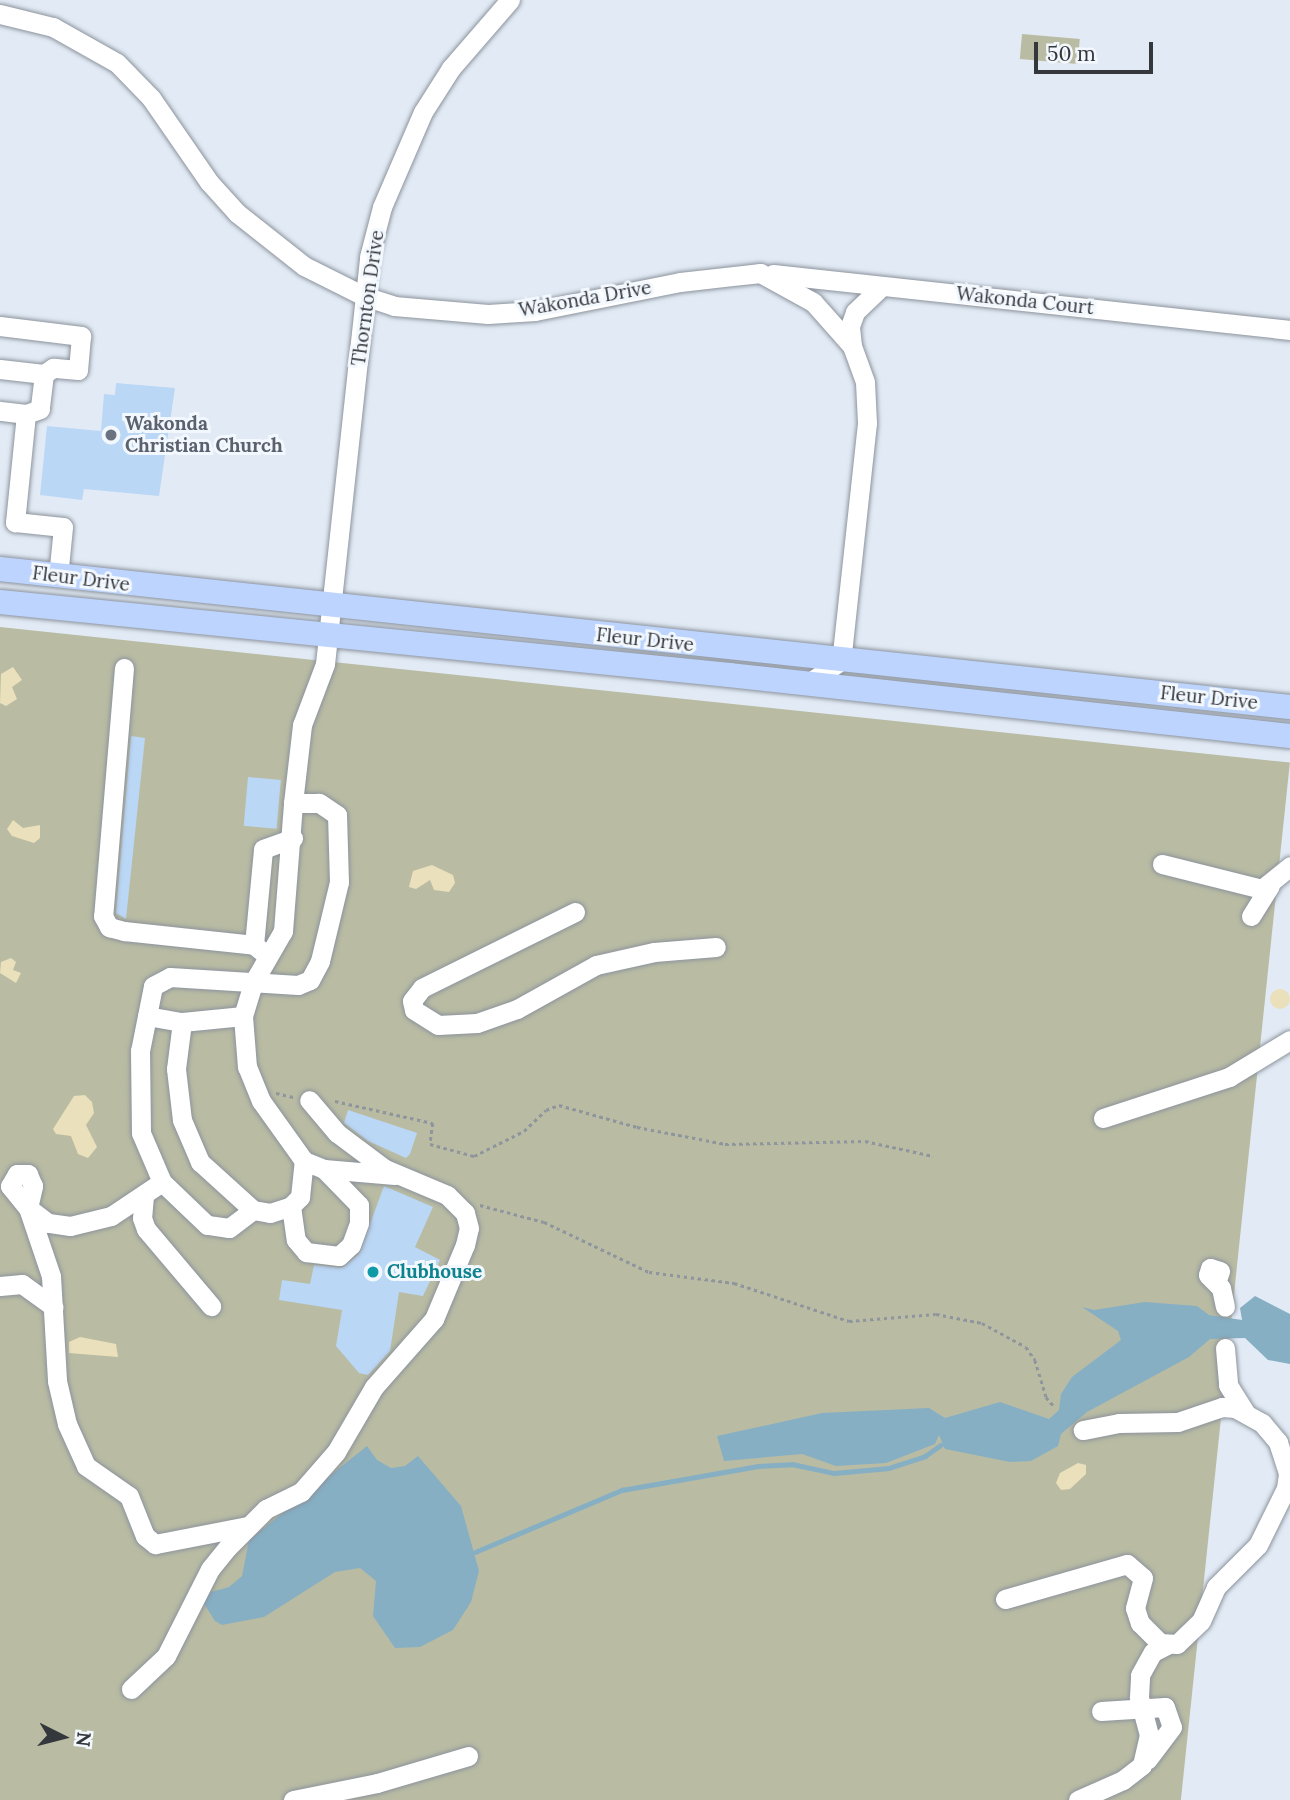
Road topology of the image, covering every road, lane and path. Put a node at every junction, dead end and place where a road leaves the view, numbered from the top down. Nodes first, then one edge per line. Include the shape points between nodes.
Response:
1 (510, 0) edge
2 (0, 14) edge
3 (760, 273) junction
4 (882, 286) junction
5 (364, 296) junction
6 (0, 326) edge
7 (1290, 330) edge
8 (852, 346) junction
9 (0, 369) edge
10 (44, 374) junction
11 (0, 411) edge
12 (26, 414) junction
13 (0, 569) edge
14 (58, 577) junction
15 (0, 602) edge
16 (332, 607) junction
17 (327, 634) junction
18 (841, 662) junction
19 (124, 668) dead end
20 (807, 684) junction
21 (1290, 707) edge
22 (1290, 736) edge
23 (293, 803) junction
24 (293, 838) junction
25 (1162, 864) dead end
26 (1290, 866) edge
27 (1270, 886) junction
28 (575, 912) dead end
29 (1251, 916) dead end
30 (716, 947) dead end
31 (261, 950) junction
32 (253, 983) junction
33 (147, 1016) junction
34 (243, 1016) junction
35 (182, 1022) junction
36 (1290, 1040) edge
37 (257, 1090) junction
38 (309, 1100) junction
39 (1103, 1118) dead end
40 (933, 1156) dead end
41 (304, 1161) junction
42 (324, 1169) junction
43 (395, 1175) junction
44 (162, 1182) junction
45 (338, 1186) junction
46 (144, 1196) junction
47 (450, 1197) junction
48 (295, 1201) junction
49 (253, 1210) junction
50 (37, 1246) junction
51 (1217, 1280) dead end
52 (8, 1285) edge
53 (211, 1306) dead end
54 (54, 1307) junction
55 (1225, 1307) dead end
56 (1225, 1348) dead end
57 (1226, 1400) junction
58 (1054, 1405) dead end
59 (1083, 1430) dead end
60 (1288, 1482) edge
61 (249, 1526) junction
62 (1005, 1599) dead end
63 (1167, 1645) junction
64 (131, 1689) dead end
65 (1141, 1707) junction
66 (1101, 1711) dead end
67 (468, 1756) dead end
68 (1142, 1765) junction
69 (293, 1800) edge
70 (1078, 1800) edge

1 - 5 street, Thornton Drive via 451,68 400,158 375,234
2 - 5 street, Wakonda Drive via 53,27 117,63 151,98 202,173 237,213 304,266
3 - 4 street, Wakonda Court
3 - 5 street, Wakonda Drive via 713,276 582,303 499,314 440,313
3 - 8 street via 813,302
4 - 7 street, Wakonda Court
4 - 8 street via 855,312 850,326
5 - 16 street, Thornton Drive
6 - 10 street via 81,336 78,370 53,368
8 - 18 street via 865,382 867,423
9 - 10 street
10 - 12 street via 40,409
11 - 12 street
12 - 14 street via 15,522 63,527
13 - 14 main road, Fleur Drive
14 - 16 main road, Fleur Drive
15 - 17 main road, Fleur Drive
16 - 17 street, Thornton Drive
16 - 18 main road, Fleur Drive
17 - 20 main road, Fleur Drive
17 - 23 street, Thornton Drive via 325,664 302,725
18 - 20 street
18 - 21 main road, Fleur Drive
19 - 31 street via 103,916 109,927 124,932
20 - 22 main road, Fleur Drive
23 - 24 street, Thornton Drive
23 - 32 street via 319,803 337,815 338,882 330,924 310,980 298,985
24 - 31 street, Thornton Drive via 283,931
24 - 31 street via 263,849
25 - 27 street via 1254,888
26 - 27 street
27 - 29 street
28 - 30 street via 422,988 412,1001 414,1010 438,1025 468,1024 508,1013 596,965 644,954
31 - 32 street, Thornton Drive
32 - 33 street via 170,977 153,986
32 - 34 street, Thornton Drive
33 - 35 street
33 - 44 street via 139,1051 141,1133
34 - 35 street
34 - 37 street via 247,1067
35 - 49 street via 176,1069 189,1139 200,1162
36 - 39 street via 1229,1077
37 - 38 path
37 - 41 street
38 - 40 path via 359,1105 433,1123 430,1144 474,1156 531,1127 545,1110 559,1105 637,1127 726,1144 864,1141
38 - 43 street via 337,1133
41 - 42 street
41 - 48 street
42 - 43 street
42 - 45 street
43 - 47 street
44 - 46 street
44 - 49 street via 207,1225 229,1228
45 - 48 street
45 - 48 street via 359,1205 359,1223 351,1245 339,1256 306,1252 296,1240
46 - 50 street via 111,1216 82,1225 48,1223 28,1208
46 - 53 street via 146,1229
47 - 58 path via 544,1222 649,1272 734,1283 849,1321 936,1314 982,1323 1026,1346 1046,1397
47 - 61 street via 465,1213 469,1228 434,1319 374,1387 336,1452 310,1483 292,1499 266,1509
48 - 49 street via 270,1213
50 - 52 street via 32,1268
50 - 54 street via 51,1276
51 - 55 street
52 - 54 street
54 - 61 street via 57,1381 76,1451 91,1471 128,1496 149,1541 163,1545
56 - 57 street
57 - 59 street via 1178,1422 1118,1423
57 - 60 street via 1278,1441
60 - 63 street via 1258,1545 1216,1587 1201,1621 1182,1640
61 - 64 street via 210,1569 166,1656
62 - 63 street via 1127,1564 1143,1578 1135,1608 1140,1623 1152,1638
63 - 65 street via 1153,1652 1142,1669
65 - 66 street
65 - 68 street via 1149,1735
65 - 68 street via 1165,1707 1173,1719 1166,1738
67 - 69 street via 377,1783
68 - 70 street via 1123,1780

